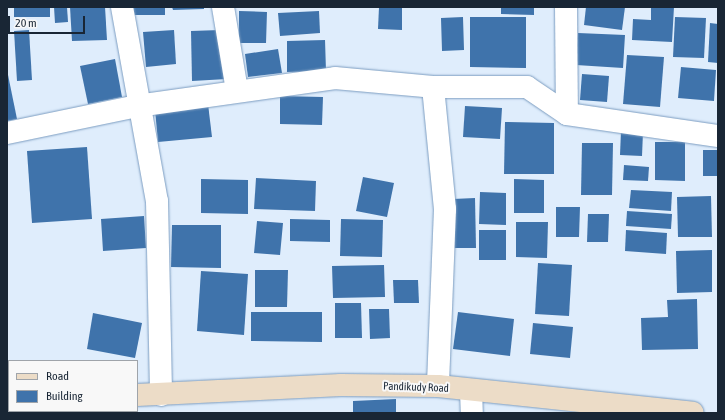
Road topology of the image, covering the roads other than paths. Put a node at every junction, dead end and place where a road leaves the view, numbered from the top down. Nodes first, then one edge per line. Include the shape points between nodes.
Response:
1 (122, 7) edge
2 (223, 7) edge
3 (566, 7) edge
4 (432, 87) junction
5 (237, 91) junction
6 (137, 106) junction
7 (567, 114) junction
8 (7, 133) edge
9 (718, 136) edge
10 (438, 386) junction
11 (471, 390) junction
12 (138, 395) edge
13 (161, 395) junction
14 (472, 413) edge
15 (693, 413) edge

1 - 6 street
2 - 5 street
3 - 7 street
4 - 5 street via 335,78
4 - 7 street via 527,87
4 - 10 street via 444,210
5 - 6 street
6 - 8 street
6 - 13 street via 157,201
7 - 9 street
10 - 11 street, Pandikudy Road
10 - 13 street, Pandikudy Road via 341,385
11 - 14 street
11 - 15 street, Pandikudy Road
12 - 13 street, Pandikudy Road

